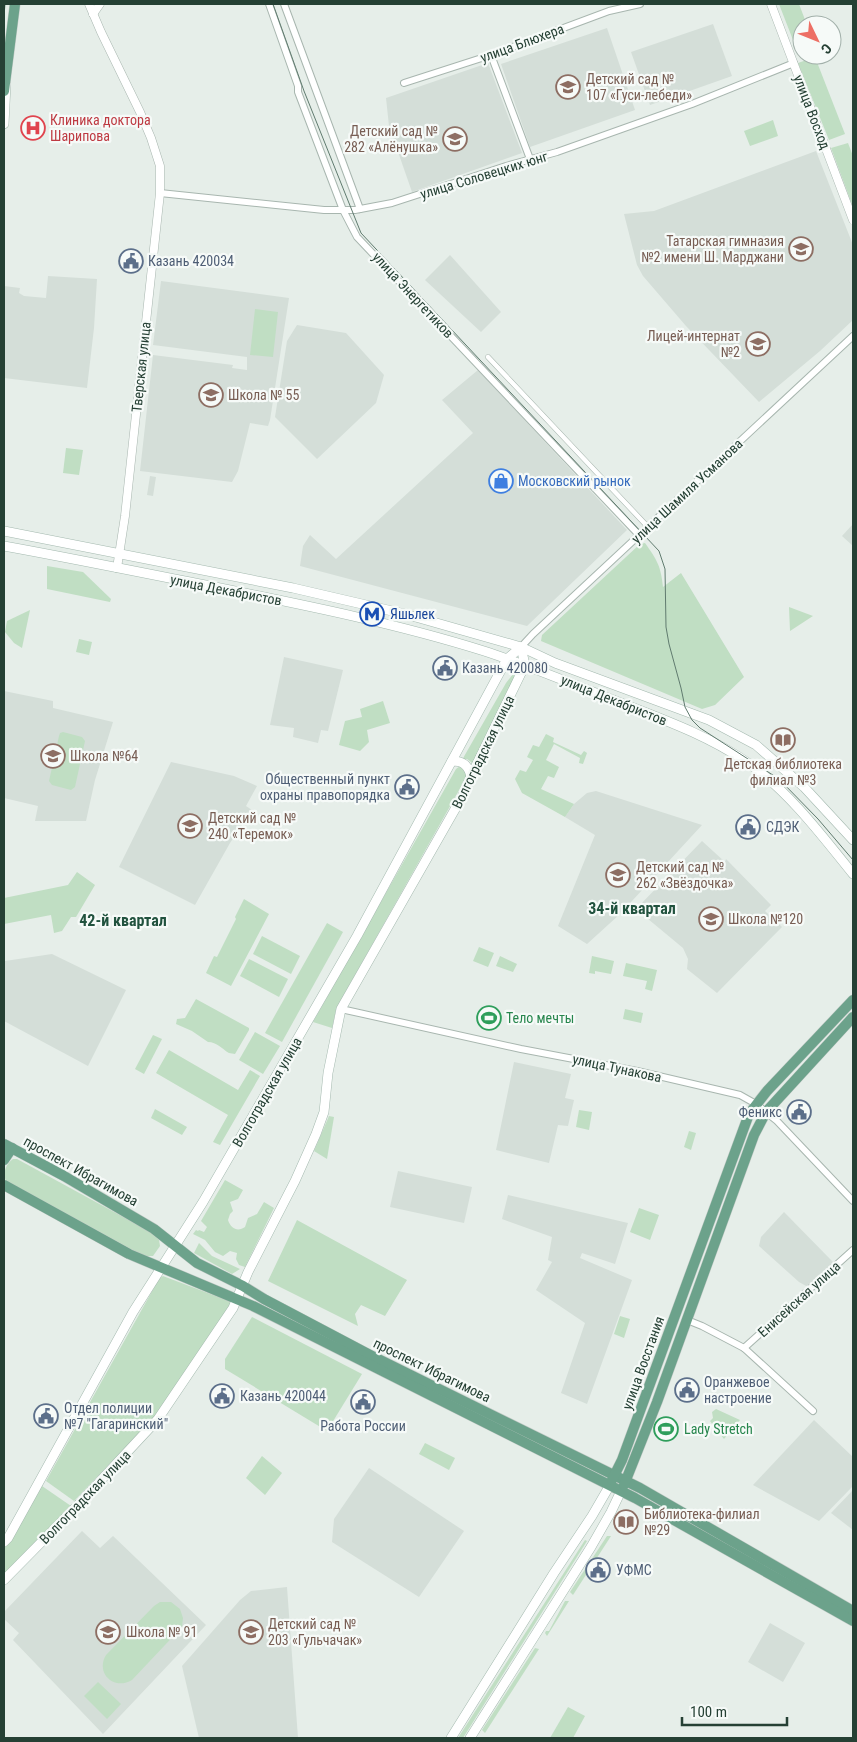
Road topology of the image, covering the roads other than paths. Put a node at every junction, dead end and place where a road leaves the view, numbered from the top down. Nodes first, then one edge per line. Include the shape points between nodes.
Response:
1 (15, 4) edge
2 (89, 4) edge
3 (100, 4) edge
4 (269, 4) edge
5 (284, 4) edge
6 (640, 4) edge
7 (771, 4) edge
8 (608, 7) edge
9 (93, 14) junction
10 (491, 55) junction
11 (792, 58) edge
12 (792, 64) edge
13 (795, 65) edge
14 (6, 74) junction
15 (404, 83) dead end
16 (4, 90) edge
17 (4, 124) edge
18 (530, 159) junction
19 (160, 193) junction
20 (360, 209) junction
21 (343, 210) junction
22 (853, 220) edge
23 (853, 336) edge
24 (488, 357) dead end
25 (648, 527) junction
26 (4, 530) edge
27 (639, 535) junction
28 (4, 546) edge
29 (119, 554) junction
30 (117, 568) junction
31 (521, 647) junction
32 (508, 659) junction
33 (525, 665) junction
34 (452, 761) junction
35 (471, 776) junction
36 (853, 840) edge
37 (853, 874) edge
38 (853, 1000) edge
39 (341, 1008) junction
40 (853, 1017) edge
41 (756, 1104) junction
42 (766, 1112) junction
43 (8, 1146) edge
44 (4, 1160) edge
45 (4, 1186) edge
46 (853, 1201) edge
47 (175, 1246) junction
48 (853, 1250) edge
49 (160, 1267) junction
50 (243, 1286) junction
51 (237, 1300) junction
52 (687, 1320) junction
53 (744, 1348) junction
54 (813, 1411) dead end
55 (615, 1475) junction
56 (626, 1481) junction
57 (610, 1486) junction
58 (621, 1491) junction
59 (576, 1540) junction
60 (4, 1542) edge
61 (591, 1547) junction
62 (4, 1580) edge
63 (853, 1611) edge
64 (853, 1621) edge
65 (452, 1738) edge
66 (471, 1738) edge

1 - 14 main road
2 - 9 street, Тверская улица
3 - 9 street
4 - 21 street, улица Энергетиков
5 - 20 street
6 - 8 street, улица Блюхера
7 - 11 street, улица Восход
8 - 10 street, улица Блюхера
9 - 19 street, Тверская улица via 151,138 160,166
10 - 15 street, улица Блюхера
10 - 18 street
12 - 18 street, улица Соловецких юнг via 683,107
13 - 22 street, улица Восход
14 - 16 main road
14 - 17 main road
18 - 20 street, улица Соловецких юнг via 410,198
19 - 21 street, улица Соловецких юнг
19 - 29 street, Тверская улица
20 - 21 street, улица Соловецких юнг
21 - 27 street, улица Энергетиков via 357,237
23 - 25 street, улица Шамиля Усманова
24 - 25 street
25 - 27 street, улица Шамиля Усманова
26 - 29 main road, улица Декабристов
27 - 31 street, улица Шамиля Усманова
28 - 30 main road, улица Декабристов
29 - 30 street, Тверская улица
29 - 31 main road, улица Декабристов via 293,588 405,614
30 - 32 main road, улица Декабристов via 415,631
31 - 32 main road, Волгоградская улица
31 - 33 main road
31 - 36 main road, улица Декабристов via 555,663 709,720 756,745 804,788
32 - 33 main road, улица Декабристов
32 - 34 main road, Волгоградская улица
33 - 35 main road, Волгоградская улица
33 - 37 main road, улица Декабристов via 686,729 743,760 788,799
34 - 35 main road via 468,767
34 - 47 main road, Волгоградская улица via 357,936
35 - 39 main road, Волгоградская улица
38 - 41 main road, улица Восстания
39 - 41 street, улица Тунакова via 742,1095
39 - 50 main road, Волгоградская улица via 322,1119
40 - 42 main road, улица Восстания
41 - 42 street, улица Тунакова
41 - 55 main road, улица Восстания via 749,1114
42 - 46 street, улица Тунакова
42 - 52 main road, улица Восстания via 754,1135
43 - 44 main road
43 - 47 main road, проспект Ибрагимова via 154,1229
45 - 49 main road, проспект Ибрагимова via 129,1254
47 - 49 main road, Волгоградская улица
47 - 50 main road, проспект Ибрагимова via 197,1263
48 - 53 street, Енисейская улица
49 - 51 main road, проспект Ибрагимова
49 - 60 main road, Волгоградская улица
50 - 51 main road, Волгоградская улица
50 - 55 main road, проспект Ибрагимова via 369,1354
51 - 57 main road, проспект Ибрагимова
51 - 62 main road, Волгоградская улица via 158,1419
52 - 53 street
52 - 56 main road, улица Восстания
53 - 54 street
55 - 56 main road, проспект Ибрагимова
55 - 57 main road, улица Восстания
56 - 58 main road, улица Восстания
56 - 63 main road, проспект Ибрагимова
57 - 58 main road, проспект Ибрагимова
57 - 59 main road, улица Восстания
58 - 61 main road, улица Восстания
58 - 64 main road, проспект Ибрагимова
59 - 61 main road via 579,1536 586,1537
59 - 65 main road, улица Восстания
61 - 66 main road, улица Восстания

